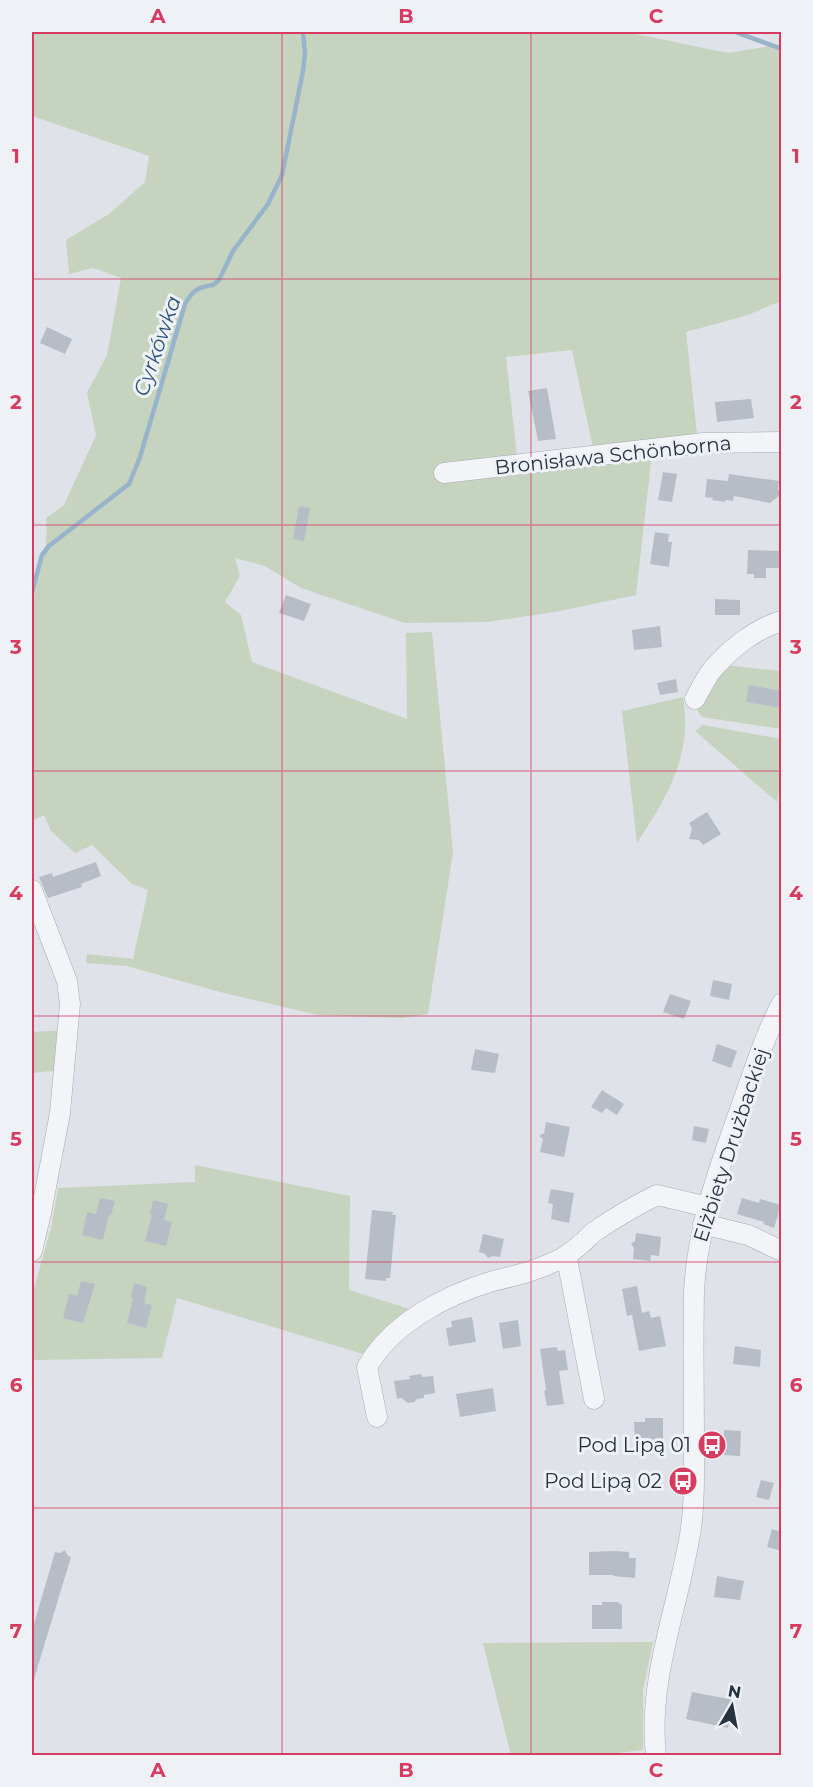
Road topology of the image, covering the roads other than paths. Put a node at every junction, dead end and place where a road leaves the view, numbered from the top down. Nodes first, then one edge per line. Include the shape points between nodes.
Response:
1 (782, 442) edge
2 (444, 473) dead end
3 (782, 621) edge
4 (695, 699) dead end
5 (32, 890) edge
6 (782, 1003) edge
7 (705, 1215) junction
8 (32, 1251) edge
9 (782, 1251) edge
10 (564, 1257) junction
11 (594, 1399) dead end
12 (377, 1417) dead end
13 (656, 1755) edge

1 - 2 street, Bronisława Schönborna via 704,443
3 - 4 street via 754,634 729,653 711,671
5 - 8 street via 67,981 70,1004 60,1113
6 - 7 street, Elżbiety Drużbackiej via 765,1038
7 - 9 street
7 - 10 street via 657,1195 628,1209
7 - 13 street, Elżbiety Drużbackiej via 694,1291 693,1506 657,1690
10 - 11 street
10 - 12 street via 529,1273 453,1296 413,1319 378,1349 367,1367

